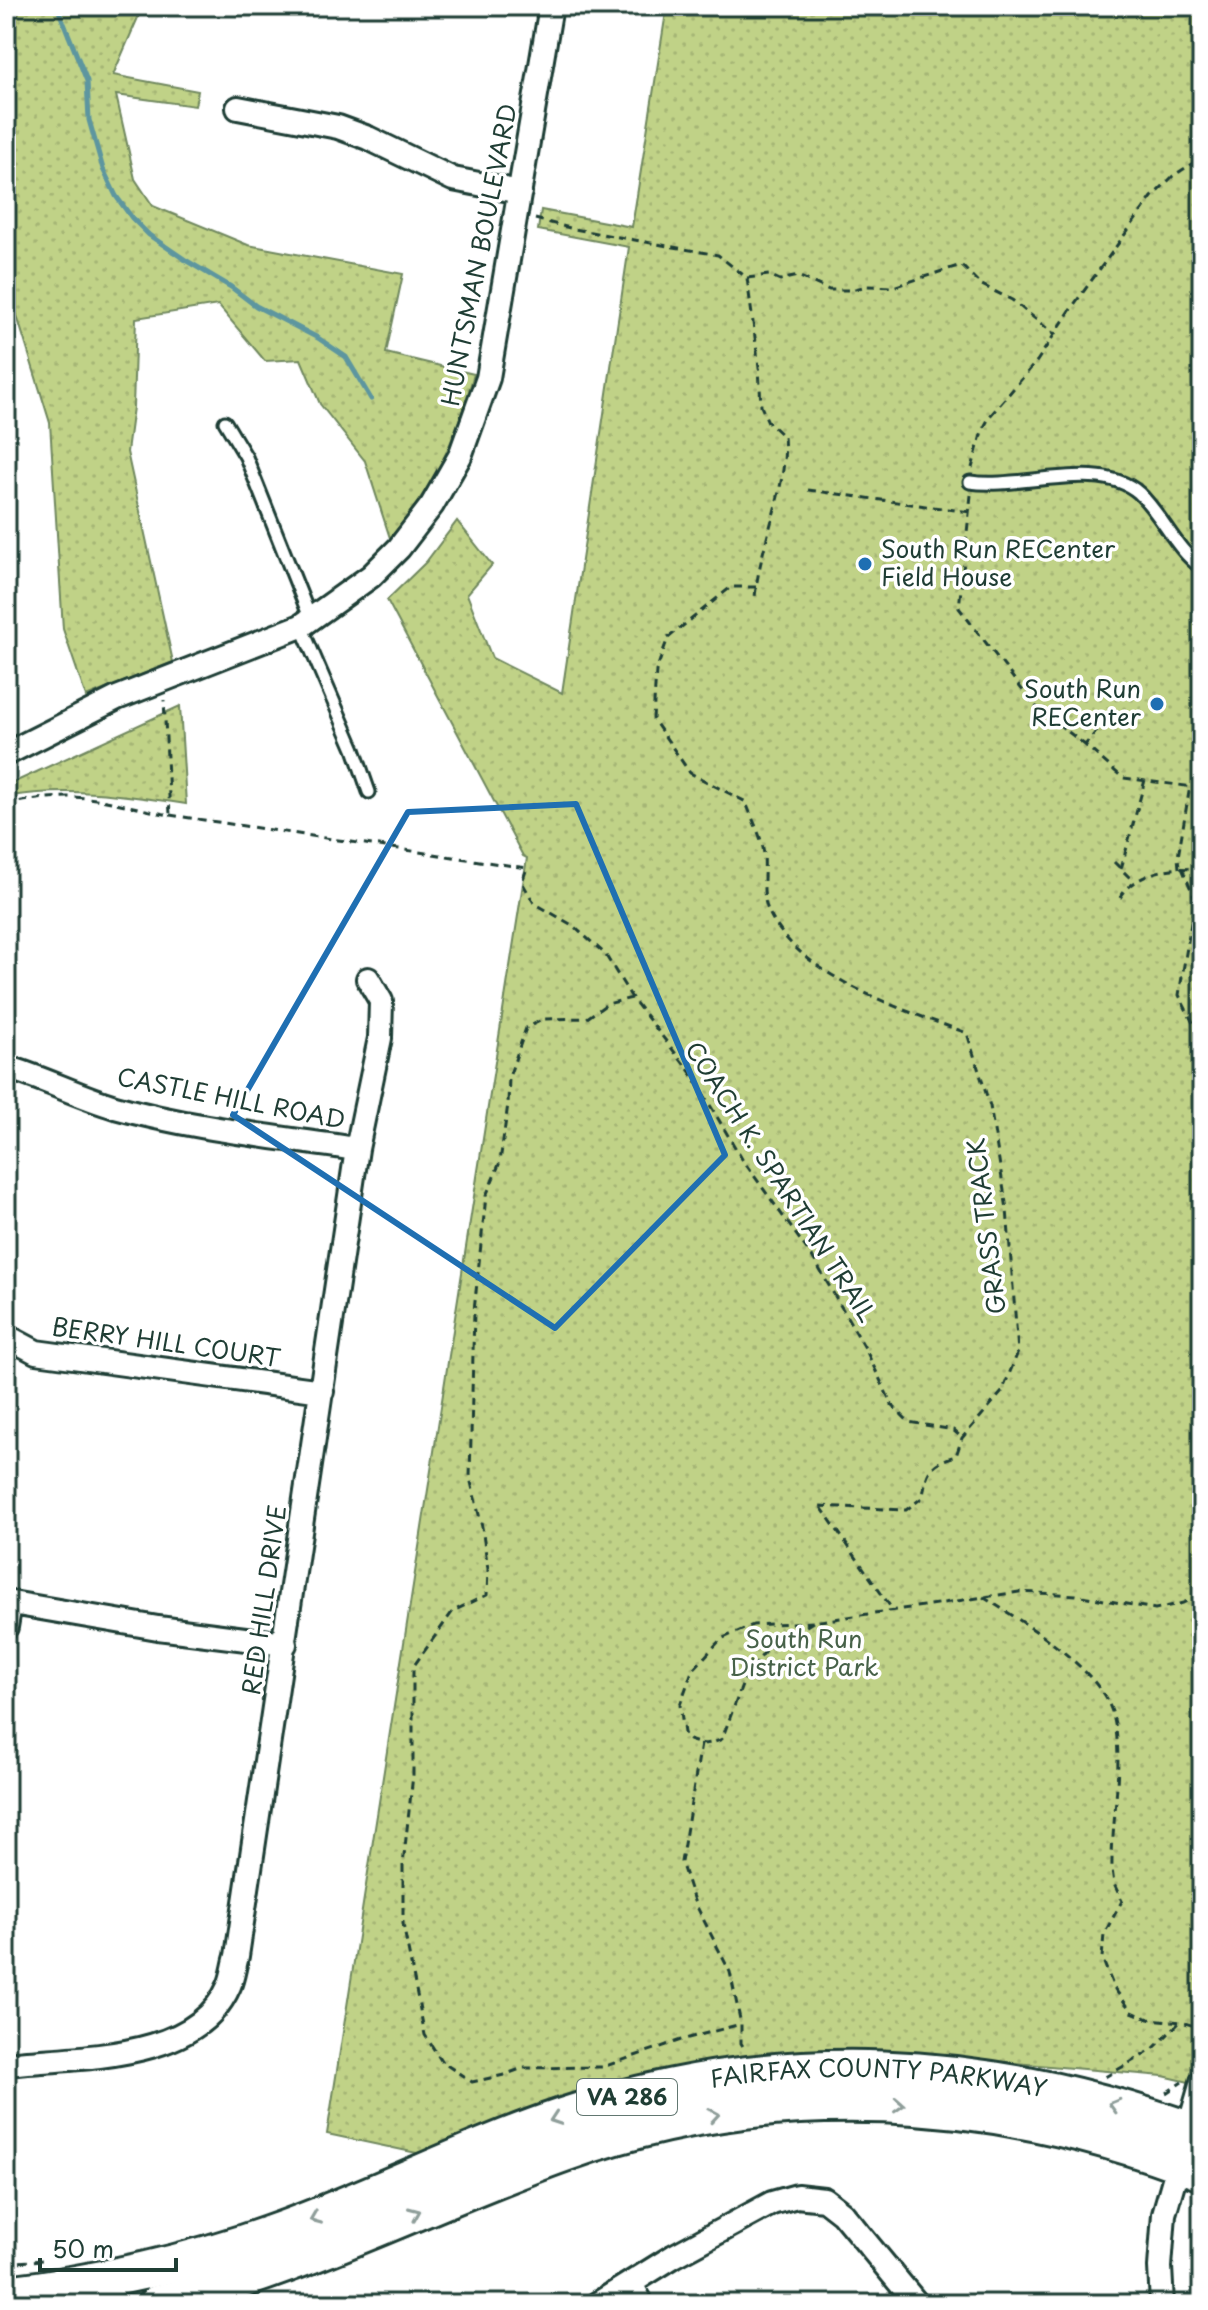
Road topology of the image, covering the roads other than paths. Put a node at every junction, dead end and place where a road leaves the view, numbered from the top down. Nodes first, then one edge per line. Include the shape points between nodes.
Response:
1 (551, 6) edge
2 (238, 108) dead end
3 (518, 203) junction
4 (225, 422) dead end
5 (970, 482) road end
6 (1202, 568) edge
7 (306, 623) junction
8 (6, 754) edge
9 (369, 792) dead end
10 (368, 979) dead end
11 (6, 1067) edge
12 (357, 1149) junction
13 (6, 1336) edge
14 (322, 1391) junction
15 (8, 1602) edge
16 (6, 1627) edge
17 (285, 1644) junction
18 (6, 2064) edge
19 (1202, 2082) edge
20 (1192, 2150) edge
21 (6, 2294) edge
22 (636, 2294) edge
23 (157, 2304) edge
24 (597, 2304) edge
25 (917, 2304) edge
26 (1162, 2304) edge

1 - 3 street, HUNTSMAN BOULEVARD
2 - 3 street via 338,127
3 - 7 street, HUNTSMAN BOULEVARD via 488,378 460,456 399,548 371,576
4 - 7 lane via 246,457
5 - 6 lane via 1088,477 1120,482 1137,491
7 - 8 street, HUNTSMAN BOULEVARD via 104,704
7 - 9 lane
10 - 12 street, RED HILL DRIVE via 381,1001 380,1038
11 - 12 street, CASTLE HILL ROAD via 156,1117
12 - 14 street, RED HILL DRIVE
13 - 14 street, BERRY HILL COURT via 36,1352
14 - 17 street, RED HILL DRIVE
15 - 16 street
15 - 17 street
17 - 18 street, RED HILL DRIVE via 228,1988 185,2034 159,2044
19 - 20 street
20 -> 21 highway, FAIRFAX COUNTY PARKWAY / VA 286 via 1081,2096 1021,2082 907,2069 734,2077 633,2096 564,2116 313,2219 217,2252 119,2276
23 -> 20 highway, FAIRFAX COUNTY PARKWAY / VA 286 via 292,2263 566,2152 724,2113 852,2103 961,2109
20 - 26 street via 1164,2214
22 - 24 street
22 - 25 street via 674,2256 772,2203 797,2196 824,2199 842,2213

